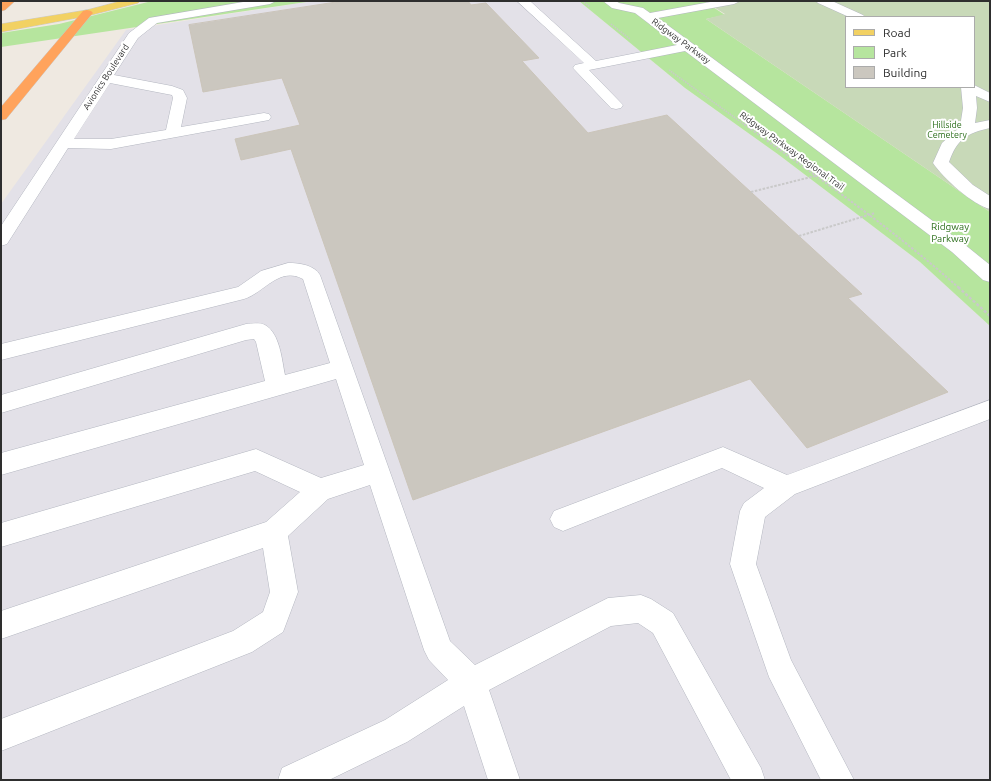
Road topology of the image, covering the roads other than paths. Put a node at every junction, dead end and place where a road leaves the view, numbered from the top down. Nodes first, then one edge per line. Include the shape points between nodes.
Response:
1 (9, 1) edge
2 (97, 1) edge
3 (134, 1) edge
4 (270, 1) edge
5 (523, 1) edge
6 (609, 1) edge
7 (687, 1) edge
8 (734, 1) edge
9 (822, 1) edge
10 (1, 8) edge
11 (642, 9) edge
12 (16, 12) dead end
13 (87, 13) junction
14 (1, 14) edge
15 (857, 16) edge
16 (1, 28) edge
17 (689, 46) junction
18 (593, 65) junction
19 (106, 78) junction
20 (968, 88) edge
21 (970, 88) edge
22 (990, 98) edge
23 (616, 105) dead end
24 (1, 116) edge
25 (264, 117) dead end
26 (990, 124) edge
27 (966, 129) junction
28 (172, 134) junction
29 (64, 143) junction
30 (990, 204) edge
31 (1, 240) edge
32 (990, 275) edge
33 (1, 352) edge
34 (343, 368) junction
35 (277, 386) junction
36 (1, 404) edge
37 (990, 409) edge
38 (1, 464) edge
39 (378, 472) junction
40 (786, 486) junction
41 (320, 490) junction
42 (562, 519) dead end
43 (274, 532) junction
44 (1, 535) edge
45 (1, 625) edge
46 (472, 683) junction
47 (1, 736) edge
48 (294, 780) edge
49 (504, 780) edge
50 (749, 780) edge
51 (838, 780) edge

1 - 10 highway
2 - 13 main road
3 - 13 main road
4 - 19 street, Avionics Boulevard via 153,20 133,36
5 - 18 street
6 - 11 street, Ridgway Parkway via 616,6
7 - 11 street
8 - 11 street
9 - 15 street
11 - 17 street, Ridgway Parkway
12 - 14 main road
13 - 16 main road
13 - 24 highway
17 - 18 street
17 - 32 street, Ridgway Parkway via 958,248
18 - 23 street via 580,68
19 - 28 street via 178,93 180,98
19 - 29 street, Avionics Boulevard
20 - 27 street via 970,108
21 - 22 street
25 - 28 street
26 - 27 street
27 - 30 street via 947,146 941,162 967,188
28 - 29 street via 112,144
29 - 31 street, Avionics Boulevard
33 - 34 street via 244,292 274,272 297,269 311,275
34 - 35 street
34 - 39 street
35 - 36 street via 266,340 259,331 246,332
35 - 38 street
37 - 40 street
39 - 41 street
39 - 46 street via 439,650
40 - 42 street via 723,457
40 - 51 street via 753,511 743,564 779,668
41 - 43 street
41 - 44 street via 256,460
43 - 45 street
43 - 47 street via 284,592 273,622 242,642
46 - 48 street via 396,731
46 - 49 street
46 - 50 street via 608,612 641,609 663,623

